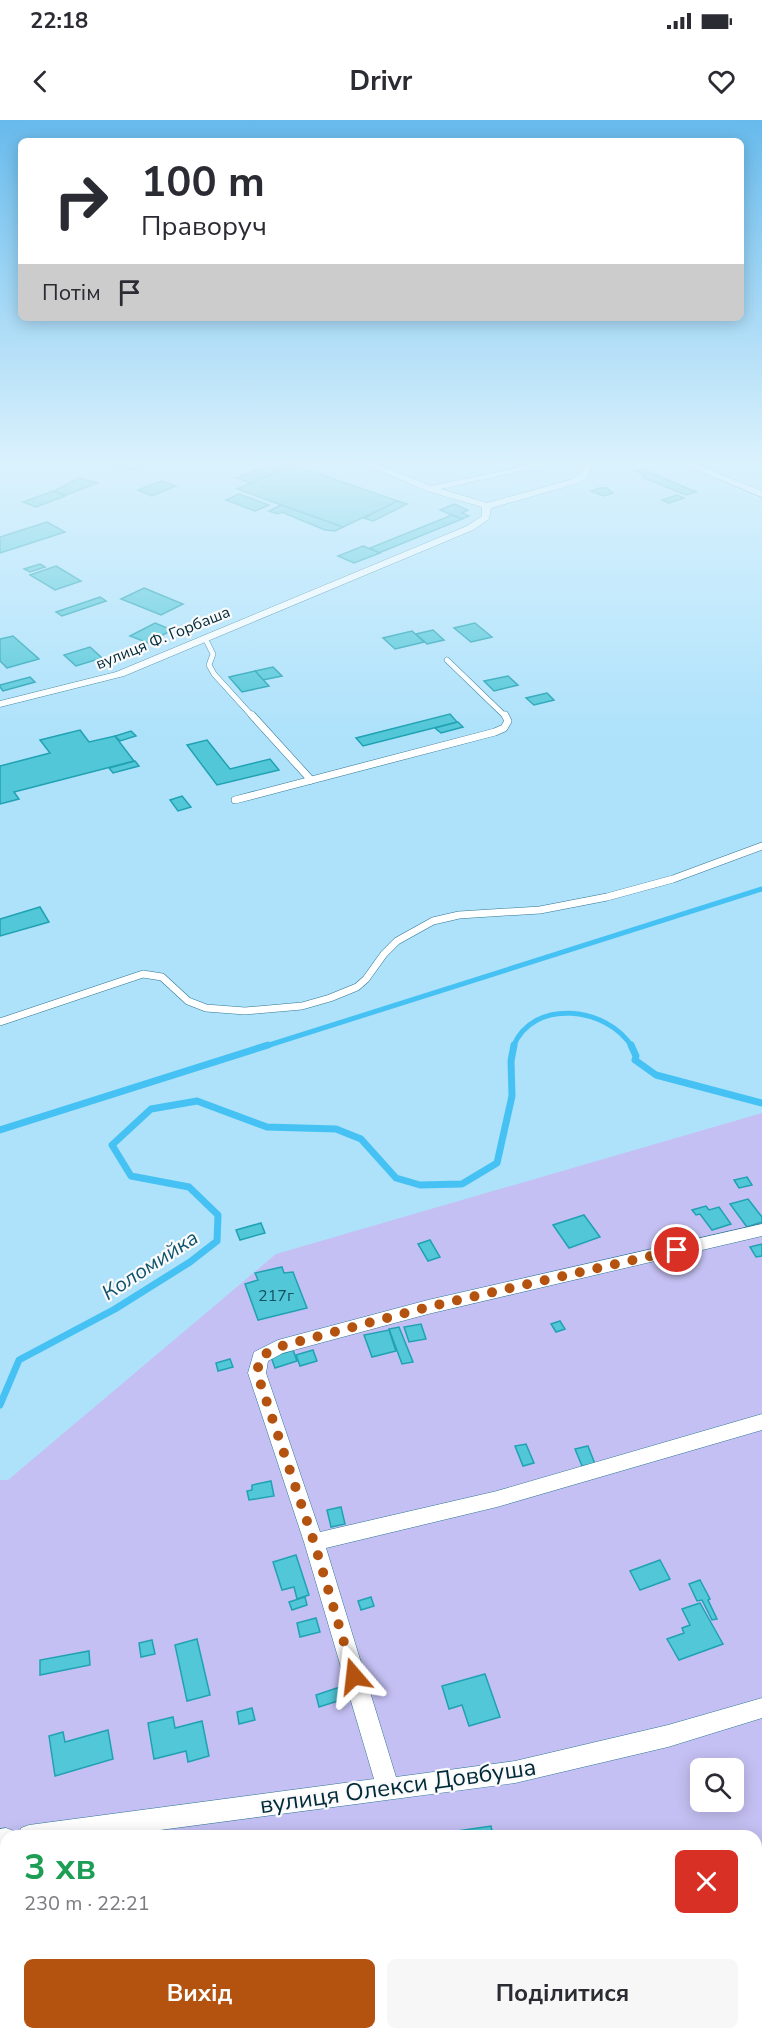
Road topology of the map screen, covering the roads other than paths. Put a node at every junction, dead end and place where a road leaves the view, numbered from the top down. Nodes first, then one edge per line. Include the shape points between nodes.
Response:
1 (407, 554) edge
2 (205, 638) junction
3 (447, 660) dead end
4 (0, 704) edge
5 (311, 780) junction
6 (235, 800) dead end
7 (762, 846) edge
8 (0, 1022) edge
9 (762, 1230) edge
10 (762, 1422) edge
11 (314, 1542) junction
12 (762, 1708) edge
13 (388, 1788) junction
14 (74, 1830) edge

1 - 2 street, вулиця Ф. Горбаша
2 - 4 street, вулиця Ф. Горбаша via 113,676
2 - 5 lane via 213,654 210,665 214,674
3 - 5 lane via 505,715 508,721 504,728
5 - 6 lane
7 - 8 lane via 613,896 540,910 450,916 431,922 386,950 362,983 296,1007 206,1008 185,999 163,977 144,974
9 - 11 street via 428,1307 278,1347 260,1357 257,1373
10 - 11 street via 497,1499
11 - 13 street
12 - 13 street, вулиця Олекси Довбуша via 548,1765
13 - 14 street, вулиця Олекси Довбуша

